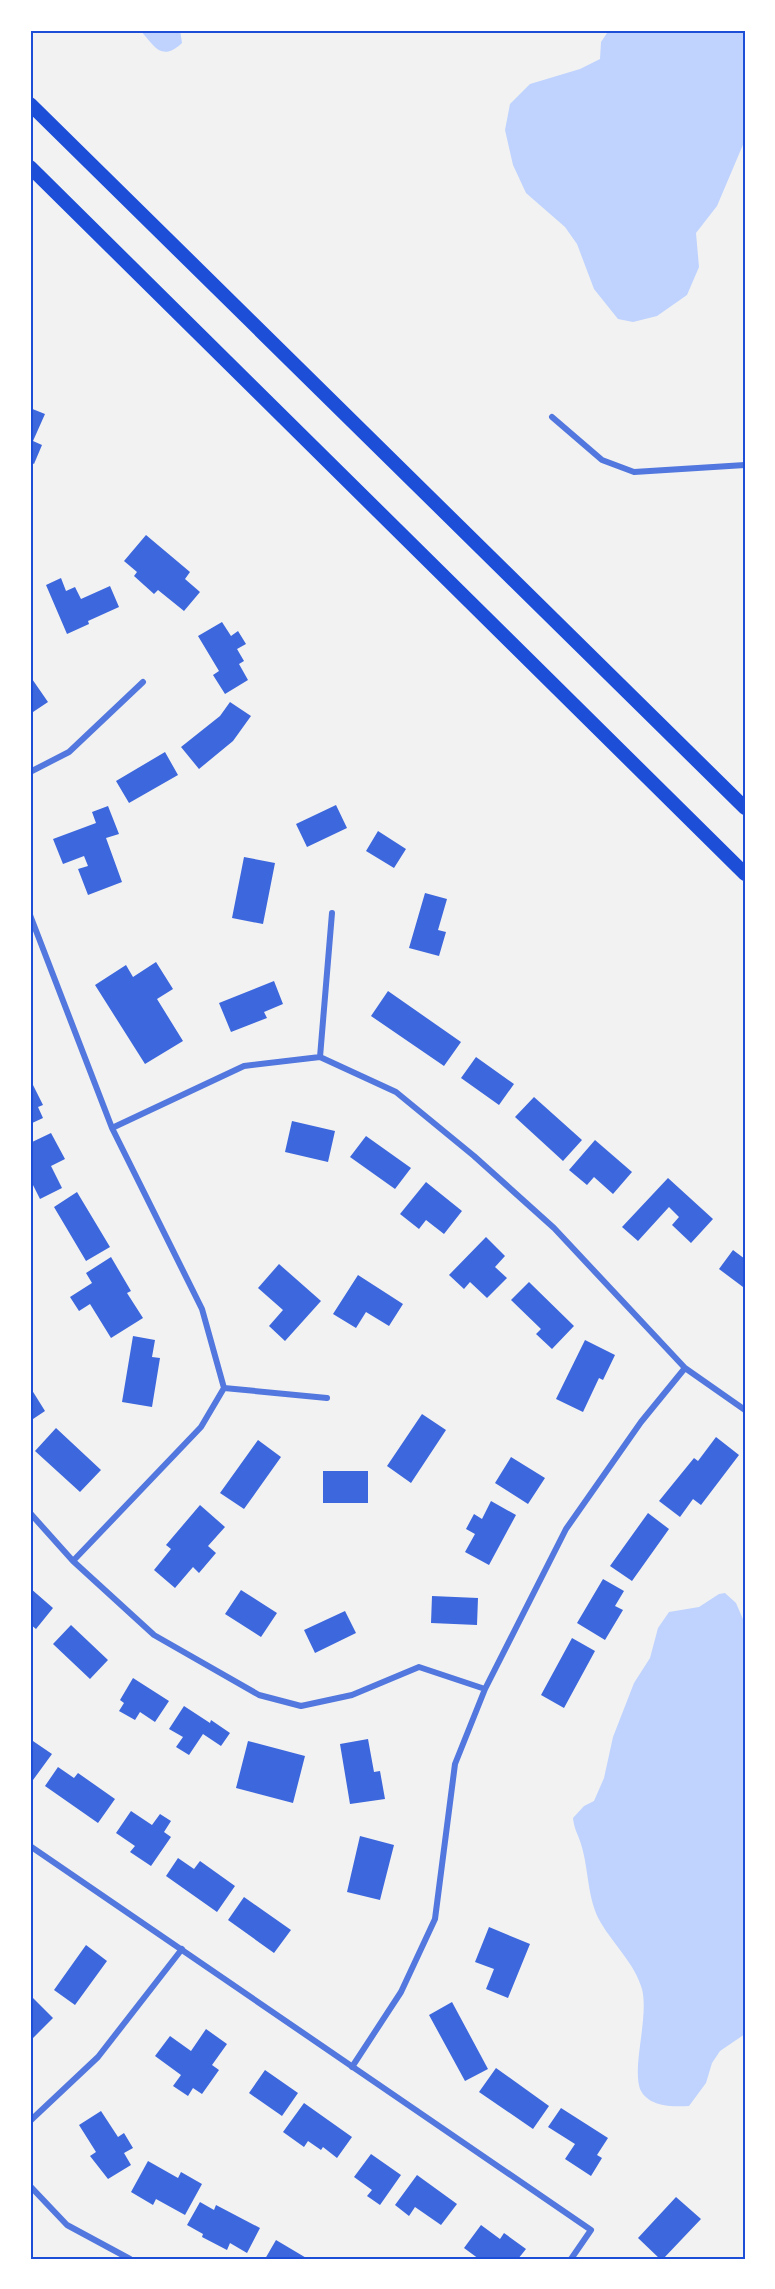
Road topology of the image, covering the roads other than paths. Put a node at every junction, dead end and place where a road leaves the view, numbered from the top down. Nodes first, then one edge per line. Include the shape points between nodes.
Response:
1 (30, 104) edge
2 (30, 166) edge
3 (552, 417) dead end
4 (745, 465) edge
5 (143, 682) dead end
6 (30, 772) edge
7 (745, 808) edge
8 (745, 874) edge
9 (332, 913) dead end
10 (30, 915) edge
11 (320, 1057) junction
12 (112, 1128) junction
13 (685, 1368) junction
14 (224, 1388) junction
15 (327, 1398) dead end
16 (745, 1410) edge
17 (30, 1513) edge
18 (74, 1561) junction
19 (485, 1689) junction
20 (30, 1846) edge
21 (182, 1949) junction
22 (352, 2067) junction
23 (30, 2121) edge
24 (30, 2186) edge
25 (130, 2259) edge
26 (571, 2259) edge

1 - 7 highway
2 - 8 highway
3 - 4 street via 602,460 634,472
5 - 6 street via 69,752
9 - 11 street
10 - 12 street
11 - 12 street via 244,1066
11 - 13 street via 396,1092 474,1156 554,1228
12 - 14 street via 202,1309
13 - 16 street
13 - 19 street via 641,1422 566,1529
14 - 15 street
14 - 18 street via 201,1427
17 - 18 street
18 - 19 street via 154,1635 260,1695 301,1706 352,1695 419,1667
19 - 22 street via 455,1764 435,1919 401,1992
20 - 21 street
21 - 22 street
21 - 23 street via 98,2057
22 - 26 street via 591,2230
24 - 25 street via 67,2225

